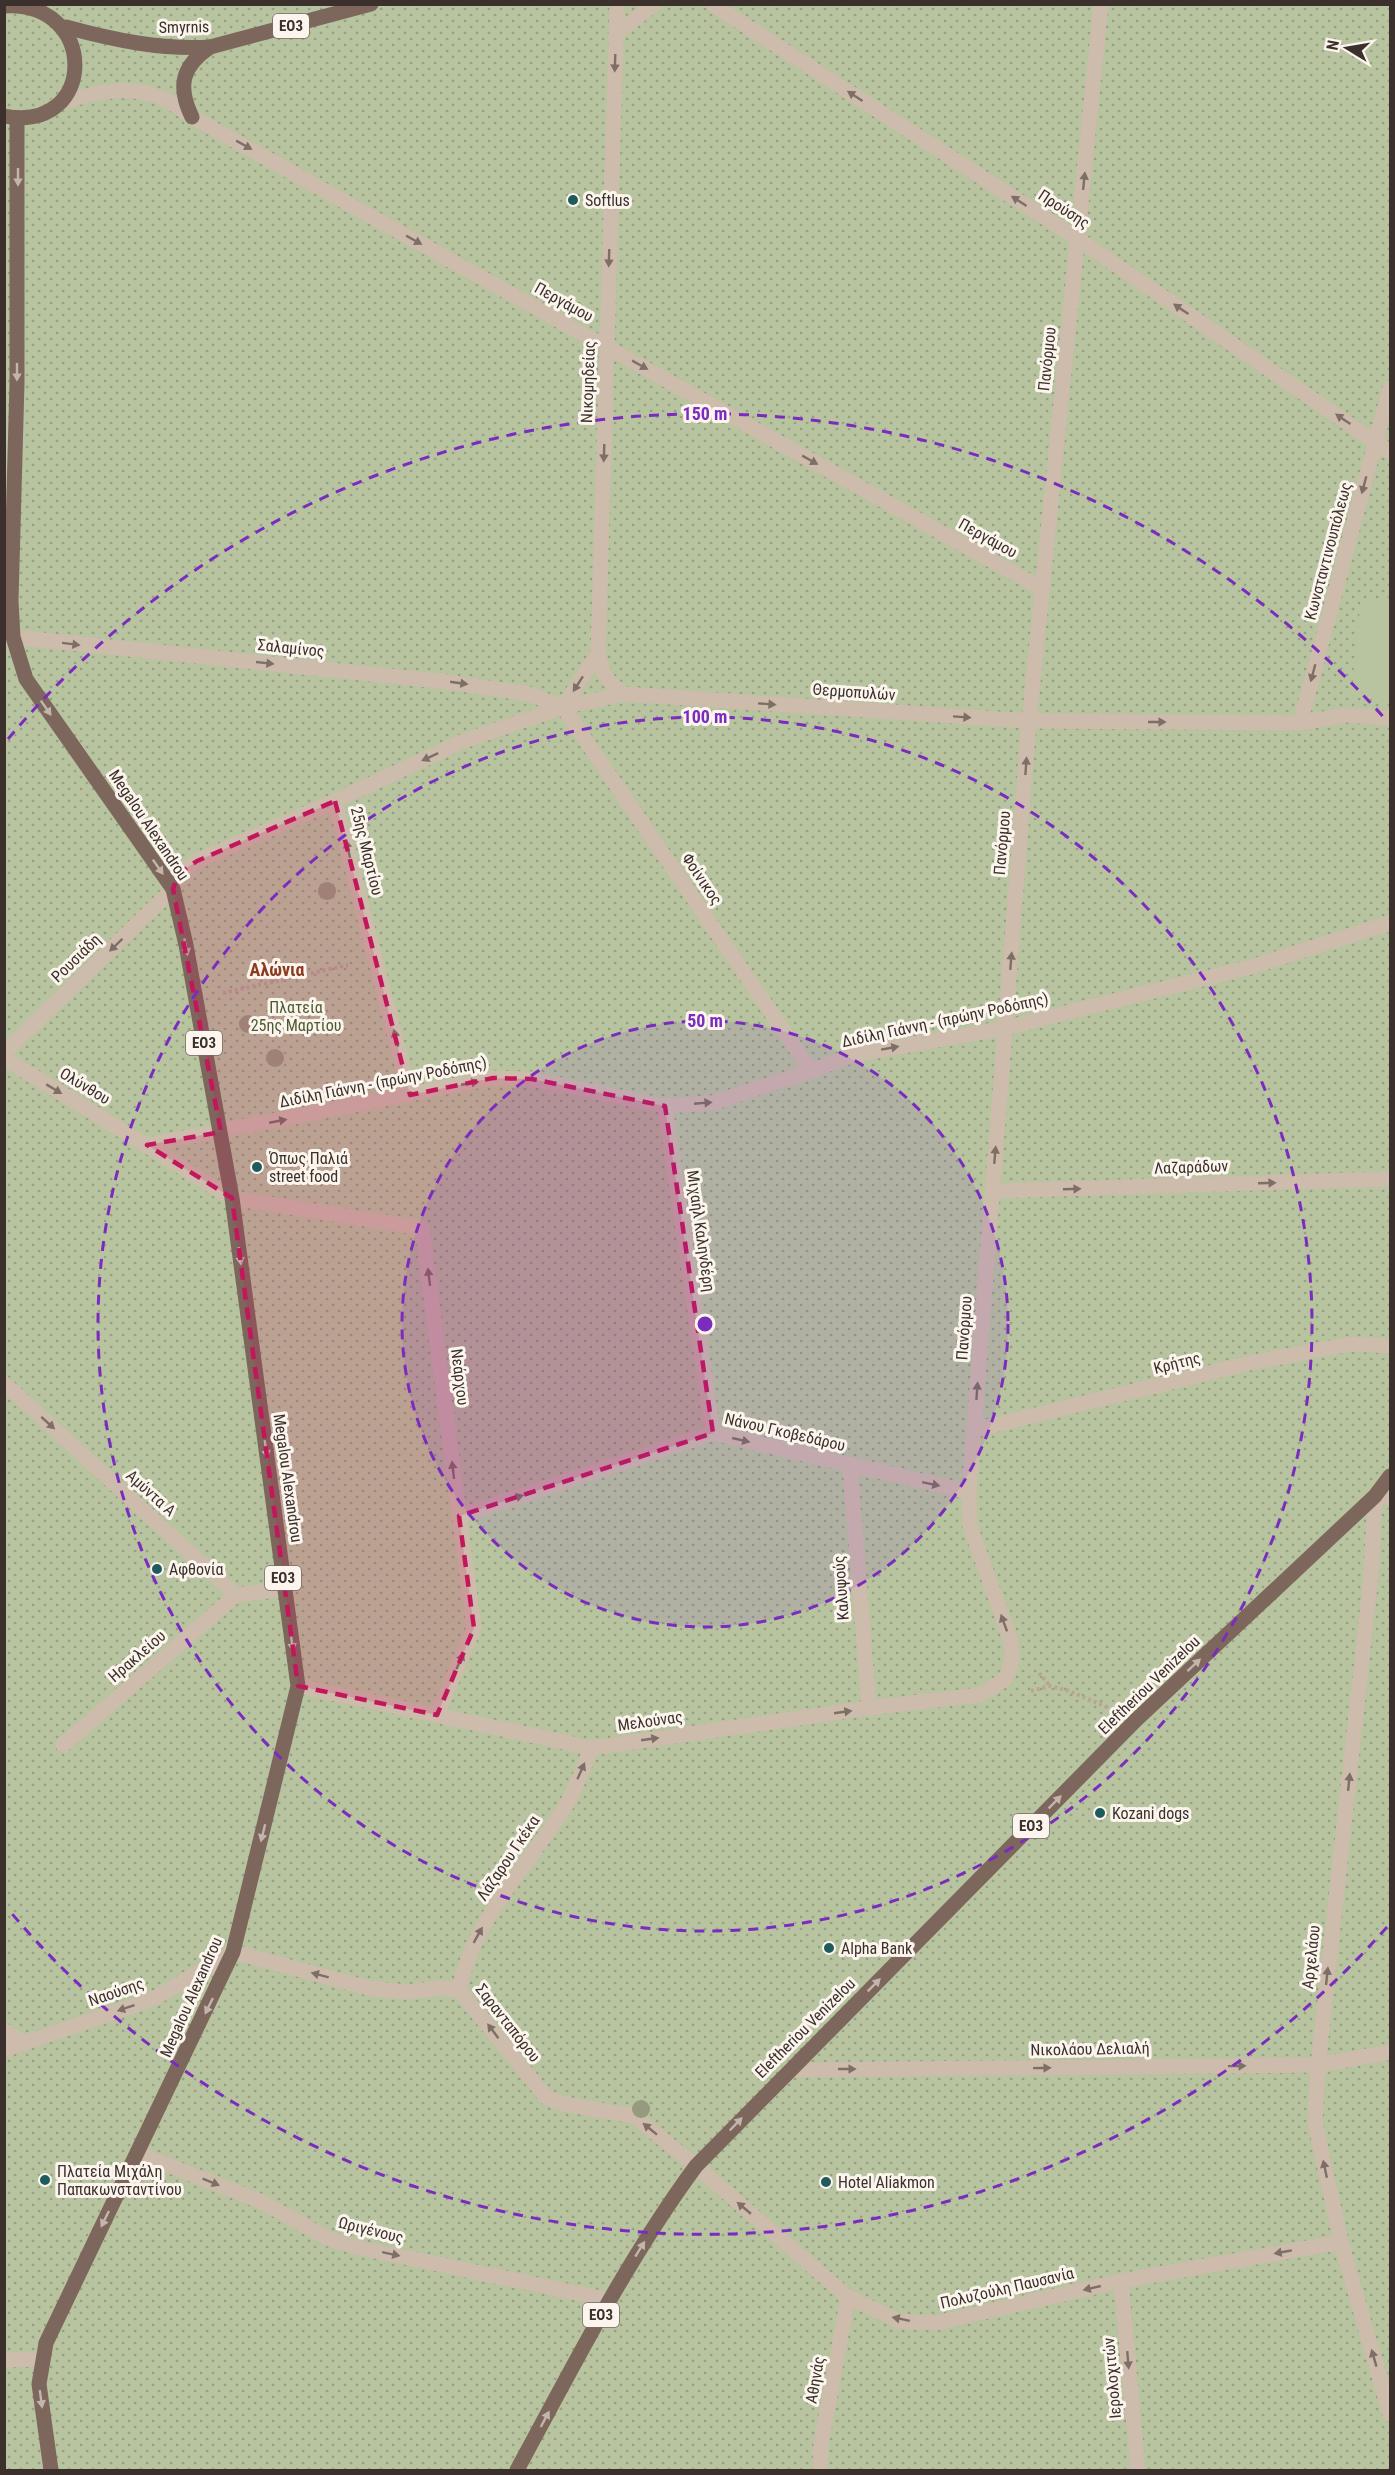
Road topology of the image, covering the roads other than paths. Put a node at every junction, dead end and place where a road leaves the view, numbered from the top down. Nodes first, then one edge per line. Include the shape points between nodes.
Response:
1 (371, 4) edge
2 (617, 4) edge
3 (654, 4) edge
4 (712, 4) edge
5 (1101, 4) edge
6 (4, 6) edge
7 (338, 9) edge
8 (66, 27) junction
9 (616, 34) junction
10 (210, 47) junction
11 (57, 104) junction
12 (10, 117) edge
13 (192, 117) junction
14 (1078, 239) junction
15 (607, 346) junction
16 (1390, 388) edge
17 (1376, 441) junction
18 (1390, 452) edge
19 (1043, 589) junction
20 (9, 631) edge
21 (598, 653) junction
22 (624, 694) junction
23 (563, 707) junction
24 (1390, 718) edge
25 (1029, 721) junction
26 (1300, 723) junction
27 (335, 801) junction
28 (173, 889) junction
29 (1390, 923) edge
30 (1005, 1028) junction
31 (4, 1053) edge
32 (4, 1058) edge
33 (811, 1071) junction
34 (410, 1095) junction
35 (665, 1106) junction
36 (221, 1132) junction
37 (147, 1145) junction
38 (1390, 1179) edge
39 (992, 1191) junction
40 (232, 1198) junction
41 (1390, 1346) edge
42 (4, 1383) edge
43 (974, 1430) junction
44 (712, 1433) junction
45 (850, 1466) junction
46 (1390, 1476) edge
47 (969, 1492) junction
48 (1375, 1496) junction
49 (1390, 1498) edge
50 (459, 1516) junction
51 (285, 1589) junction
52 (236, 1595) junction
53 (1006, 1679) joint
54 (298, 1686) junction
55 (869, 1708) junction
56 (437, 1715) junction
57 (63, 1745) dead end
58 (592, 1748) junction
59 (233, 1952) junction
60 (459, 1990) junction
61 (4, 2030) edge
62 (24, 2043) junction
63 (4, 2050) edge
64 (1390, 2052) edge
65 (1318, 2065) junction
66 (789, 2070) junction
67 (137, 2153) junction
68 (696, 2166) junction
69 (1341, 2242) junction
70 (1121, 2281) junction
71 (848, 2297) junction
72 (610, 2300) junction
73 (4, 2360) edge
74 (42, 2360) junction
75 (1390, 2414) edge
76 (51, 2470) edge
77 (517, 2470) edge
78 (820, 2470) edge
79 (1138, 2470) edge

1 - 7 main road, Smyrnis / ΕΟ3
2 - 9 street, Νικομηδείας
3 - 9 street
14 -> 4 street, Προύσης
14 -> 5 street, Πανόρμου
6 - 8 main road, ΕΟ3 via 46,10
7 - 10 main road, Smyrnis / ΕΟ3
8 - 10 main road, Smyrnis / ΕΟ3 via 159,47
8 - 11 main road via 74,43 75,75
9 -> 15 street, Νικομηδείας
10 - 13 main road via 198,55 184,78 186,104
11 - 12 main road, ΕΟ3 via 45,112
11 - 13 street, Περγάμου via 86,94 146,93 164,99
12 -> 20 main road, ΕΟ3 via 16,383
13 -> 15 street, Περγάμου
17 -> 14 street, Προύσης
14 - 19 street, Πανόρμου
15 -> 19 street, Περγάμου
15 -> 21 street, Νικομηδείας
16 - 17 street, Κωνσταντινουπόλεως
17 - 18 street, Προύσης
17 -> 26 street, Κωνσταντινουπόλεως
19 - 25 street, Πανόρμου
20 -> 23 street, Σαλαμίνος via 448,682 529,694
20 -> 28 main road, Megalou Alexandrou / ΕΟ3 via 26,679
21 - 22 street, Νικομηδείας via 603,674
21 -> 23 street
22 - 23 street, Θερμοπυλών
22 -> 25 street, Θερμοπυλών
23 -> 27 street, Θερμοπυλών via 461,742
23 - 33 street, Φοίνικος
24 - 26 street, Θερμοπυλών via 1346,715
25 -> 26 street, Θερμοπυλών
30 -> 25 street, Πανόρμου
27 - 28 street, 25ης Μαρτίου via 197,861 178,874
34 -> 27 street, 25ης Μαρτίου
28 -> 31 street, Ρουσιάδη
28 -> 36 main road, Megalou Alexandrou / ΕΟ3
29 - 30 street, Διδίλη Γιάννη - (πρώην Ροδόπης) via 1251,967
33 -> 30 street, Διδίλη Γιάννη - (πρώην Ροδόπης) via 853,1054
39 -> 30 street, Πανόρμου
32 -> 37 street, Ολύνθου
35 -> 33 street, Διδίλη Γιάννη - (πρώην Ροδόπης) via 712,1103
34 -> 35 street, Διδίλη Γιάννη - (πρώην Ροδόπης) via 493,1078 532,1079
36 -> 34 street, Διδίλη Γιάννη - (πρώην Ροδόπης)
35 - 44 street, Μιχαήλ Καληνδέρη
36 - 37 street
36 - 40 main road, Megalou Alexandrou / ΕΟ3
37 - 40 street, Ολύνθου
39 -> 38 street, Λαζαράδων
43 -> 39 street, Πανόρμου
50 -> 40 street, Νεάρχου via 422,1228
40 -> 51 main road, Megalou Alexandrou / ΕΟ3
41 - 43 street, Κρήτης via 1351,1344 1250,1363
42 -> 52 street, Αμύντα A
43 - 47 street, Πανόρμου
44 -> 45 street, Νάνου Γκοβεδάρου
50 -> 44 street, Νάνου Γκοβεδάρου
45 -> 47 street, Νάνου Γκοβεδάρου
45 - 55 street, Καλυψούς
46 - 48 main road, ΕΟ3
53 -> 47 street, Πανόρμου via 1012,1660 1011,1641 970,1526
48 - 49 street
65 -> 48 street, Αρχελάου via 1371,1576
66 -> 48 main road, Eleftheriou Venizelou / ΕΟ3 via 1137,1720
56 -> 50 street, Νεάρχου via 474,1628
51 - 52 street
51 -> 54 main road, Megalou Alexandrou / ΕΟ3
52 - 57 street, Ηρακλείου
53 - 55 street, Μελούνας via 979,1695
54 - 56 street, Μελούνας
54 -> 59 main road, Megalou Alexandrou / ΕΟ3
58 -> 55 street, Μελούνας
56 - 58 street, Μελούνας
60 -> 58 street, Λάζαρου Γκέκα via 471,1948 566,1804
60 -> 59 street, Σαρανταπόρου via 406,1992 368,1988
59 -> 62 street, Ναούσης via 153,1999
59 -> 67 main road, Megalou Alexandrou / ΕΟ3
68 -> 60 street, Σαρανταπόρου via 634,2116 564,2104 546,2097
61 - 62 street
62 - 63 street, Ναούσης
64 - 65 street, Νικολάου Δελιαλή
66 -> 65 street, Νικολάου Δελιαλή
69 -> 65 street, Αρχελάου via 1315,2122
68 -> 66 main road, Eleftheriou Venizelou / ΕΟ3
67 -> 72 street, Ωριγένους via 260,2201 329,2239
67 -> 74 main road, Megalou Alexandrou / ΕΟ3 via 55,2323
71 -> 68 street, Πολυζούλη Παυσανία
72 -> 68 main road, Eleftheriou Venizelou / ΕΟ3
69 -> 70 street, Πολυζούλη Παυσανία
75 -> 69 street, Αρχελάου
70 -> 71 street, Πολυζούλη Παυσανία via 936,2323 899,2321
70 -> 79 street, Ιερολοχιτών
71 - 78 street, Αθηνάς via 821,2444
77 -> 72 main road, Eleftheriou Venizelou / ΕΟ3
73 - 74 street
74 -> 76 main road, Megalou Alexandrou / ΕΟ3 via 39,2384

